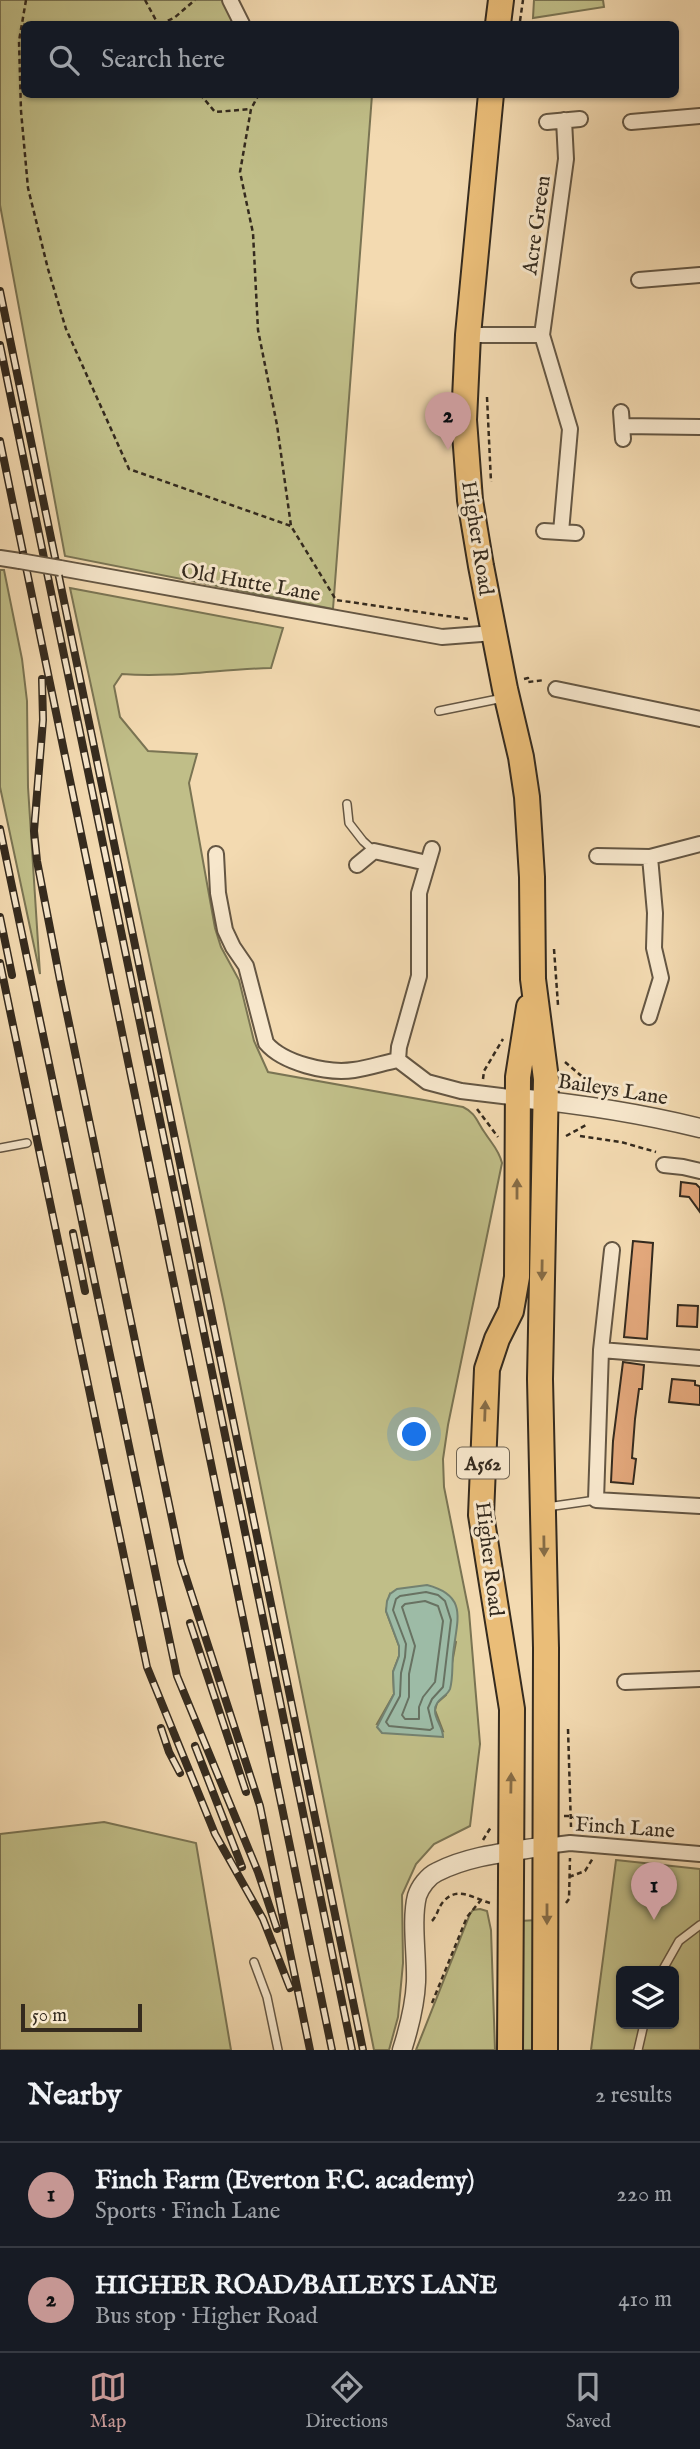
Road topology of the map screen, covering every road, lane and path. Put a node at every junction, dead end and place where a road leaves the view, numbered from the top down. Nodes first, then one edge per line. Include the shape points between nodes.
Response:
1 (26, 0) edge
2 (145, 0) edge
3 (195, 0) edge
4 (230, 0) edge
5 (501, 0) edge
6 (523, 0) edge
7 (22, 21) edge
8 (157, 21) edge
9 (168, 21) edge
10 (240, 21) edge
11 (498, 21) edge
12 (520, 21) edge
13 (21, 29) edge
14 (21, 72) edge
15 (23, 98) edge
16 (204, 98) edge
17 (257, 98) edge
18 (491, 98) edge
19 (251, 109) junction
20 (700, 116) edge
21 (580, 119) dead end
22 (564, 120) junction
23 (547, 122) dead end
24 (631, 122) dead end
25 (700, 275) edge
26 (639, 280) dead end
27 (468, 335) junction
28 (542, 335) junction
29 (487, 396) dead end
30 (622, 426) dead end
31 (700, 427) edge
32 (491, 483) dead end
33 (291, 526) junction
34 (544, 531) dead end
35 (561, 532) junction
36 (576, 533) dead end
37 (0, 558) edge
38 (493, 628) junction
39 (556, 689) dead end
40 (507, 697) junction
41 (439, 711) dead end
42 (700, 719) edge
43 (347, 804) dead end
44 (700, 844) edge
45 (374, 851) junction
46 (216, 854) dead end
47 (597, 856) dead end
48 (650, 857) junction
49 (357, 865) dead end
50 (533, 979) junction
51 (649, 1017) dead end
52 (398, 1060) junction
53 (562, 1060) dead end
54 (518, 1098) junction
55 (546, 1101) junction
56 (614, 1109) junction
57 (700, 1128) edge
58 (580, 1136) dead end
59 (27, 1143) dead end
60 (0, 1148) edge
61 (665, 1160) joint
62 (700, 1171) edge
63 (612, 1250) dead end
64 (601, 1350) junction
65 (700, 1358) edge
66 (596, 1500) junction
67 (700, 1506) edge
68 (543, 1507) junction
69 (700, 1679) edge
70 (625, 1682) dead end
71 (546, 1846) junction
72 (606, 1846) junction
73 (511, 1852) junction
74 (700, 1854) edge
75 (481, 1900) junction
76 (486, 1903) dead end
77 (566, 1904) dead end
78 (700, 1925) edge
79 (416, 1933) junction
80 (254, 1962) dead end
81 (665, 1966) edge
82 (429, 2010) dead end
83 (642, 2029) edge
84 (278, 2050) edge
85 (402, 2050) edge
86 (510, 2050) edge
87 (545, 2050) edge
88 (638, 2050) edge

1 - 7 path
2 - 8 path
3 - 9 path
4 - 10 street
5 - 11 highway
6 - 12 path
13 - 14 path
15 - 33 path via 28,188 48,269 66,329 129,469
16 - 19 path via 215,112
17 - 19 path
18 - 27 highway, Higher Road / A562
19 - 33 path via 240,172 253,233 258,330
20 - 24 street
21 - 22 street
22 - 23 street
22 - 28 street, Acre Green via 566,159
25 - 26 street
27 - 28 street
27 - 38 highway, Higher Road / A562 via 466,461
28 - 35 street, Acre Green via 570,429
29 - 32 path
30 - 31 street
33 - 38 path via 335,600
34 - 35 street
35 - 36 street
37 - 38 street, Old Hutte Lane, bridge via 442,637
38 - 40 highway, Higher Road / A562
39 - 42 street
40 - 41 lane
40 - 50 highway, Higher Road / A562 via 521,757 530,833
43 - 45 lane via 349,823
44 - 48 street
45 - 49 street
45 - 52 street via 430,856 419,893 419,976
46 - 52 street via 225,930 246,966 266,1043 272,1050 293,1062 343,1071
47 - 48 street
48 - 51 street via 654,948 661,978
50 - 54 highway, Higher Road / A562
50 - 55 highway, Higher Road / A562
52 - 54 street via 427,1082
53 - 56 path via 597,1087
54 - 55 street, Baileys Lane
73 -> 54 highway, Higher Road / A562 via 512,1709 481,1515 487,1370 511,1311 517,1277
55 - 56 street, Baileys Lane
55 -> 68 highway, Higher Road / A562 via 540,1379
56 - 57 street, Baileys Lane
58 - 61 path via 621,1142
59 - 60 lane
61 - 62 street
63 - 64 street
64 - 65 street
64 - 66 street
66 - 67 street
66 - 68 lane
68 -> 71 highway, Higher Road / A562
69 - 70 street
71 - 72 street, Finch Lane
71 - 73 street
71 -> 87 highway, Higher Road / A562
72 - 74 street, Finch Lane
72 - 77 path via 585,1871 569,1877
73 - 79 street via 435,1872 417,1898
73 - 86 highway, Higher Road / A562
75 - 76 path
75 - 79 path via 463,1893 449,1896 435,1919
75 - 82 path via 467,1917
78 - 81 lane via 679,1941
79 - 85 street via 416,1984
80 - 84 lane
83 - 88 lane

